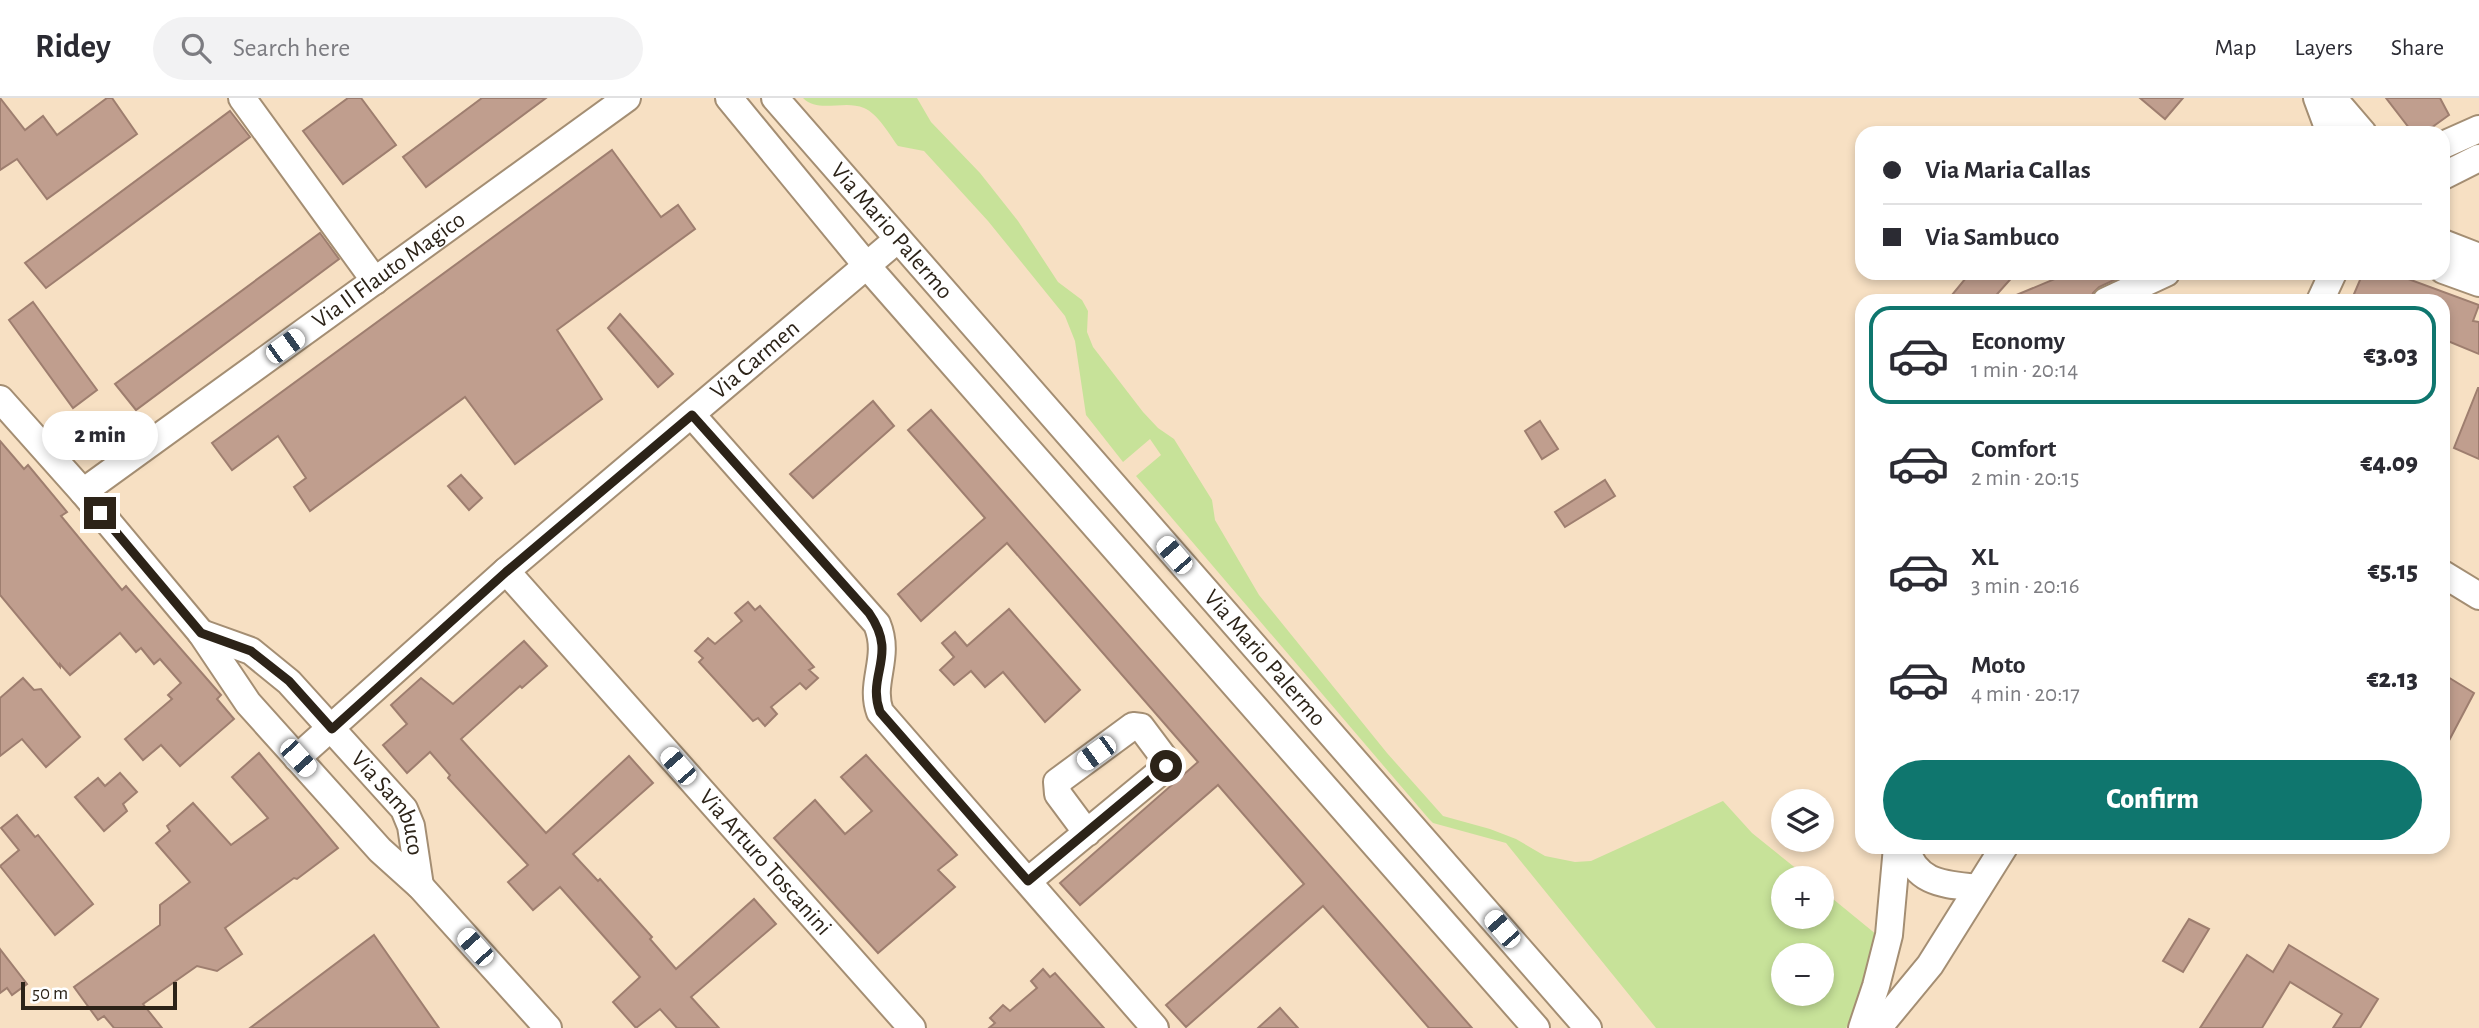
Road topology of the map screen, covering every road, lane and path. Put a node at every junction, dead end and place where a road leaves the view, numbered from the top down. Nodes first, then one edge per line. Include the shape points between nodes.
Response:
1 (242, 98) edge
2 (627, 98) edge
3 (729, 98) edge
4 (775, 98) edge
5 (2322, 99) edge
6 (2313, 126) edge
7 (2328, 126) edge
8 (2354, 126) edge
9 (2479, 129) edge
10 (2450, 142) edge
11 (2479, 158) edge
12 (2450, 172) edge
13 (898, 239) junction
14 (2450, 246) edge
15 (2479, 257) edge
16 (867, 266) junction
17 (2450, 273) edge
18 (2151, 280) edge
19 (374, 281) junction
20 (2479, 283) edge
21 (2121, 294) edge
22 (0, 399) edge
23 (692, 415) junction
24 (83, 492) junction
25 (506, 572) junction
26 (2450, 578) edge
27 (2479, 596) edge
28 (201, 633) junction
29 (332, 729) junction
30 (298, 758) junction
31 (1087, 833) dead end
32 (1896, 854) edge
33 (1909, 854) edge
34 (2000, 854) edge
35 (1028, 881) junction
36 (419, 886) junction
37 (1978, 888) junction
38 (1930, 965) junction
39 (548, 1028) edge
40 (912, 1028) edge
41 (1154, 1028) edge
42 (1536, 1028) edge
43 (1588, 1028) edge
44 (1862, 1028) edge
45 (1878, 1028) edge
46 (1903, 1028) edge

1 - 19 street
2 - 19 street, Via Il Flauto Magico
3 - 16 street, Via Mario Palermo
4 - 13 street, Via Mario Palermo
5 - 6 street
5 - 7 street
5 - 8 street
9 - 10 street
11 - 12 street
13 - 16 street, Via Carmen
13 - 43 street, Via Mario Palermo
14 - 15 street
16 - 23 street, Via Carmen
16 - 42 street, Via Mario Palermo
17 - 20 street
18 - 21 street
19 - 24 street, Via Il Flauto Magico
22 - 24 street, Via Sambuco
23 - 25 street, Via Carmen
23 - 35 street via 869,613 882,638 877,690 880,712
24 - 28 street, Via Sambuco
25 - 29 street, Via Carmen
25 - 40 street, Via Arturo Toscanini
26 - 27 street
28 - 29 street, Via Sambuco via 251,651 289,681
28 - 30 street, Via Sambuco via 248,703
29 - 30 street, Via Carmen
29 - 36 street, Via Sambuco via 404,809 411,826
30 - 36 street, Via Sambuco via 380,850
31 - 35 street
32 - 44 street via 1889,935
33 - 37 street via 1917,869 1932,881
34 - 37 street
35 - 41 street
36 - 39 street, Via Sambuco
37 - 38 street
38 - 45 street
38 - 46 street

